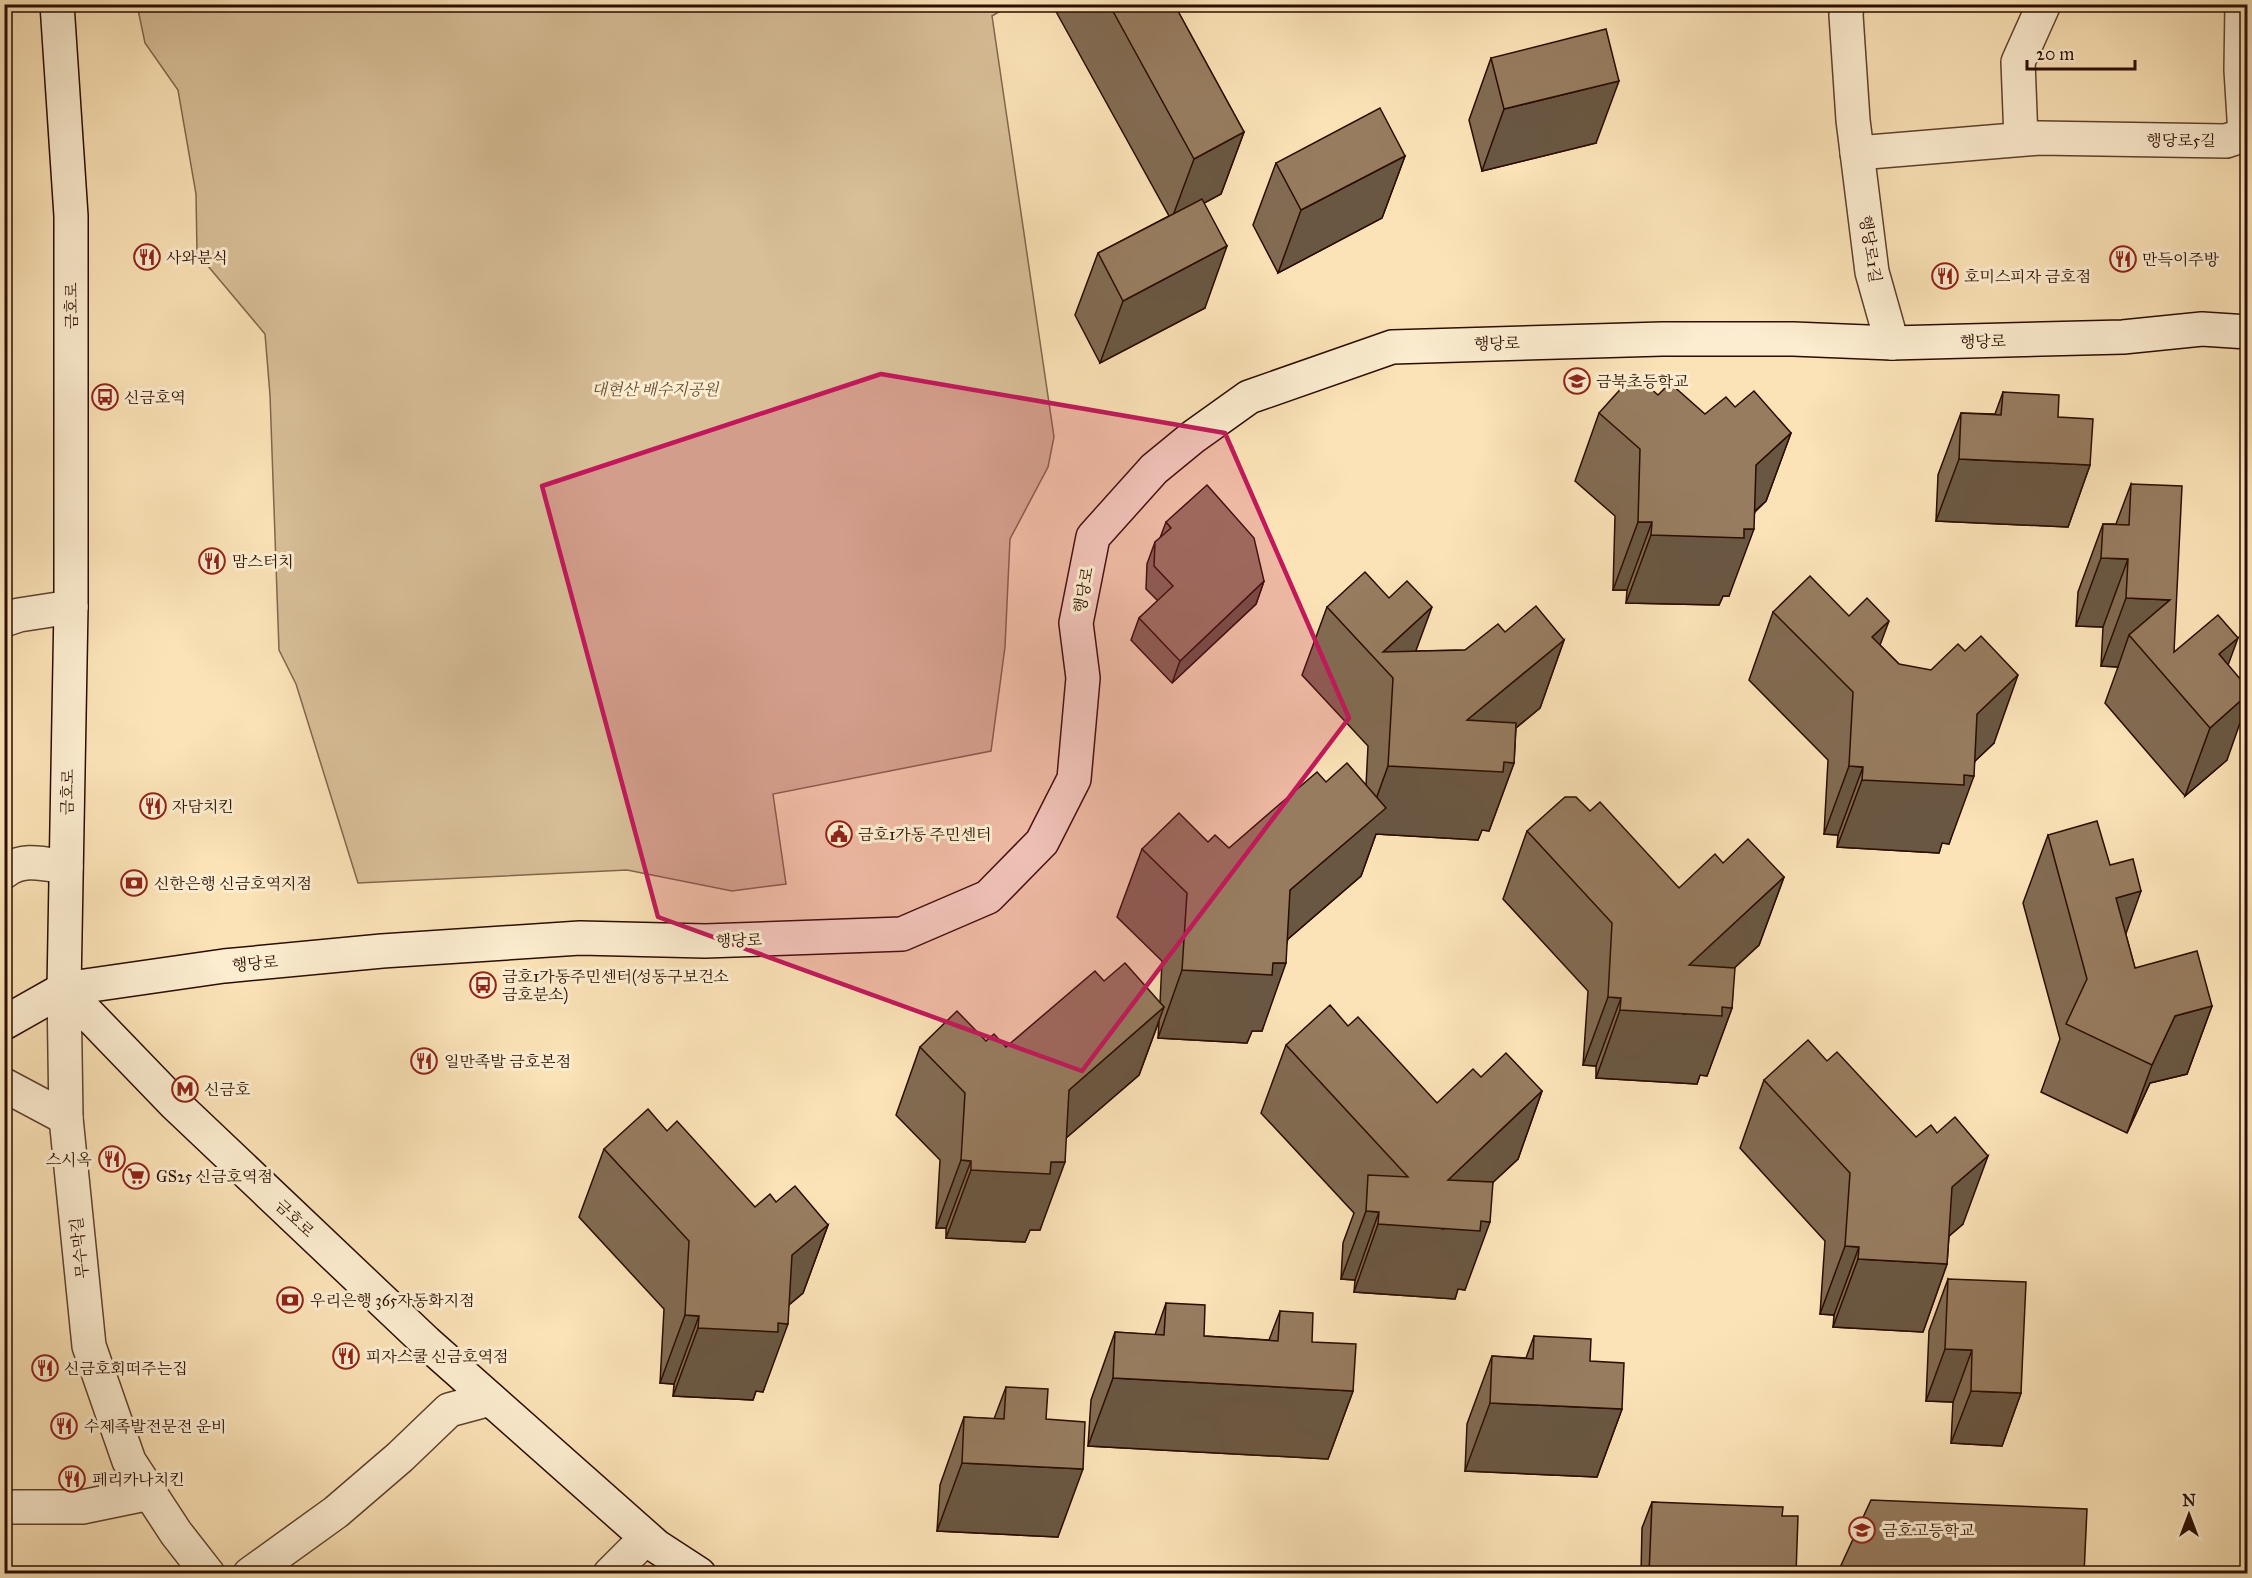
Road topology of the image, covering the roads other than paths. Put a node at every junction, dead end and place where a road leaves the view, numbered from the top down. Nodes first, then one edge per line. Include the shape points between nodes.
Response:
1 (57, 4) edge
2 (1847, 4) edge
3 (2044, 4) edge
4 (2242, 4) edge
5 (2246, 134) edge
6 (2021, 140) junction
7 (1857, 153) junction
8 (2247, 332) edge
9 (1892, 343) junction
10 (71, 607) junction
11 (4, 620) edge
12 (66, 867) junction
13 (4, 872) edge
14 (63, 989) junction
15 (4, 1023) edge
16 (4, 1085) edge
17 (66, 1118) junction
18 (490, 1399) junction
19 (150, 1493) junction
20 (4, 1507) edge
21 (646, 1538) junction
22 (208, 1574) edge
23 (250, 1574) edge
24 (610, 1574) edge
25 (699, 1574) edge

1 - 10 main road, 금호로 via 71,216
2 - 7 main road, 행당로1길
3 - 6 main road via 2018,62
4 - 5 main road, 행당로5길 via 2241,70
5 - 6 main road, 행당로5길 via 2226,141
6 - 7 main road
7 - 9 main road, 행당로1길 via 1872,273
8 - 9 main road, 행당로 via 2202,329 2123,337
9 - 14 main road, 행당로 via 1662,339 1392,346 1249,397 1154,469 1093,537 1076,623 1083,678 1074,779 1042,842 988,897 902,933 705,941 580,938 382,951 224,966
10 - 11 main road
10 - 12 main road, 금호로
12 - 13 main road via 31,862
12 - 14 main road, 금호로
14 - 15 main road
14 - 17 main road, 무수막길
14 - 18 main road, 금호로 via 175,1104
16 - 17 main road
17 - 19 main road, 무수막길 via 89,1347 129,1461
18 - 21 main road, 금호로
18 - 23 main road via 449,1410 336,1512
19 - 20 main road via 82,1507
19 - 22 main road, 무수막길
21 - 24 main road
21 - 25 main road, 금호로

